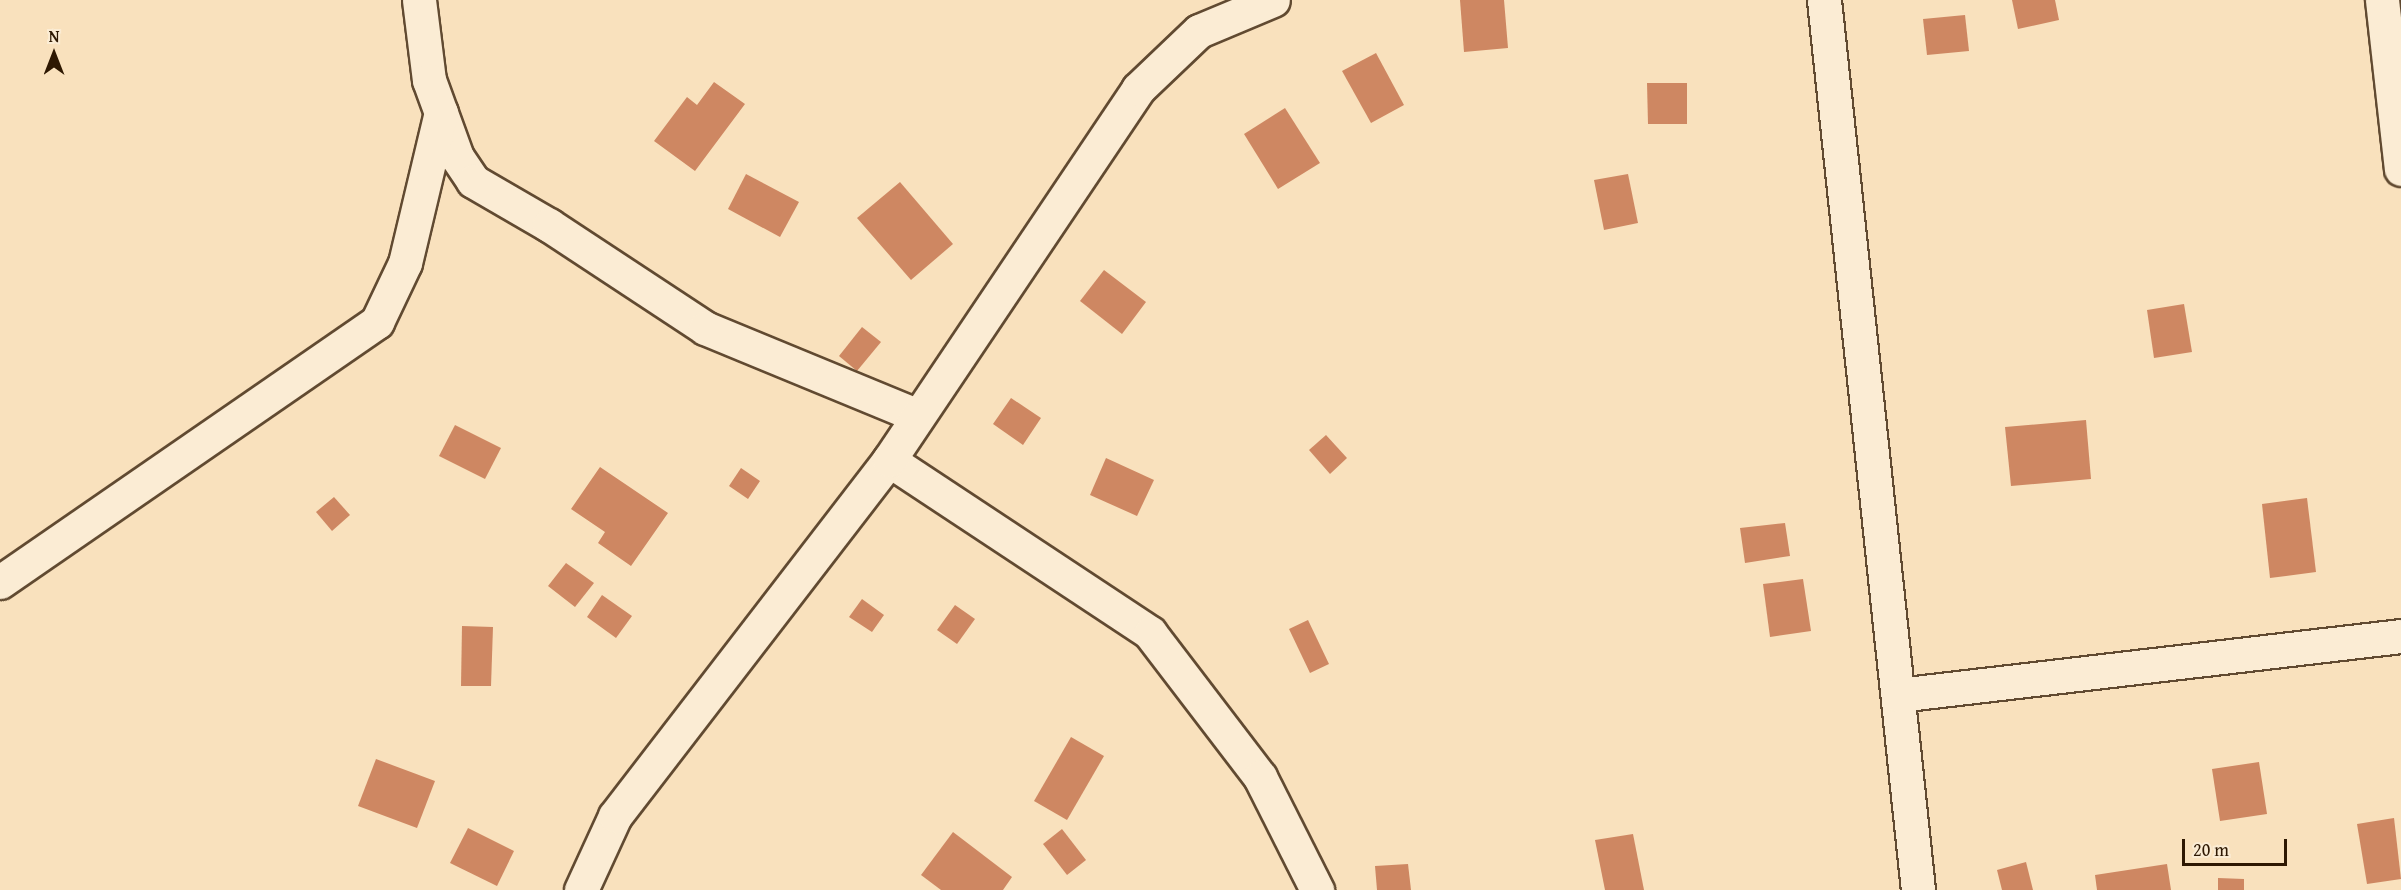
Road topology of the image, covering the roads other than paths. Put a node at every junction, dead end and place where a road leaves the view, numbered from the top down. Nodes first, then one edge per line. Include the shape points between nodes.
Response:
1 (419, 0) edge
2 (1273, 0) edge
3 (1824, 0) edge
4 (2382, 0) edge
5 (441, 112) junction
6 (2401, 169) edge
7 (918, 416) junction
8 (889, 460) junction
9 (0, 582) edge
10 (2401, 636) edge
11 (1898, 695) junction
12 (581, 890) edge
13 (1317, 890) edge
14 (1918, 890) edge

1 - 5 street via 429,80
2 - 7 street via 1199,32 1138,89
3 - 11 street
4 - 6 street
5 - 7 street via 457,158 473,181 549,225 705,328
5 - 9 street via 405,263 377,322
7 - 8 street
8 - 12 street via 615,816
8 - 13 street via 1150,633 1260,777
10 - 11 street
11 - 14 street

